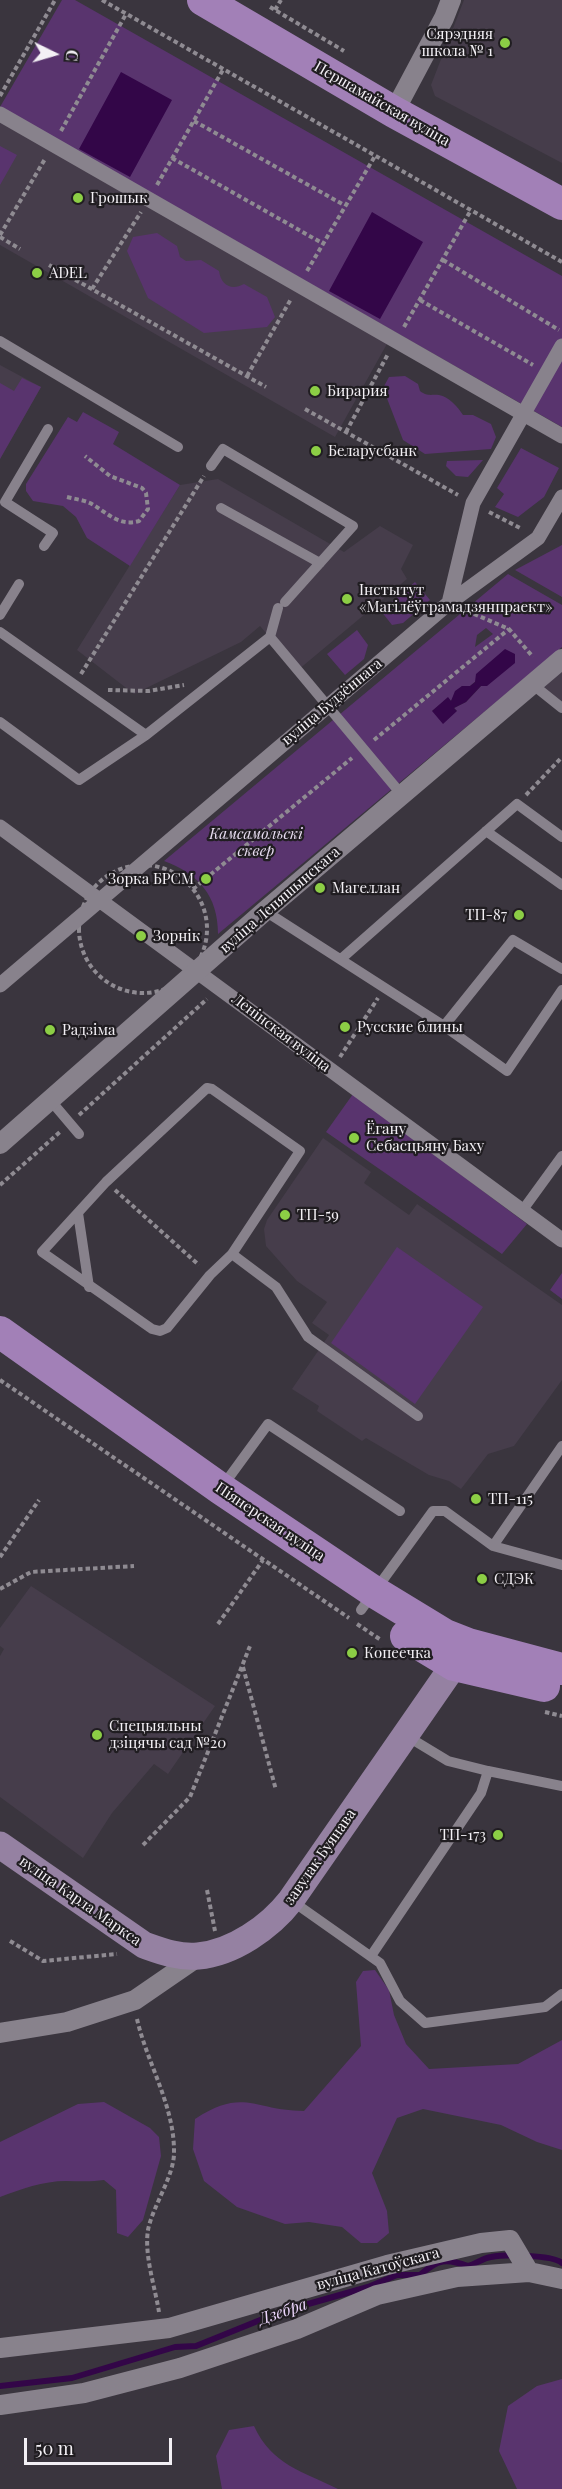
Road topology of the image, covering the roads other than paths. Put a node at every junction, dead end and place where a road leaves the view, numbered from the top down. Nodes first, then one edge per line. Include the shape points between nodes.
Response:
1 (203, 0) edge
2 (451, 0) edge
3 (394, 112) junction
4 (0, 114) edge
5 (562, 204) edge
6 (0, 341) edge
7 (562, 346) edge
8 (524, 413) junction
9 (48, 429) dead end
10 (562, 436) edge
11 (178, 447) dead end
12 (211, 466) road end
13 (562, 497) edge
14 (221, 508) dead end
15 (44, 546) dead end
16 (320, 563) junction
17 (19, 584) dead end
18 (449, 603) junction
19 (0, 615) edge
20 (0, 632) edge
21 (270, 638) junction
22 (562, 658) edge
23 (532, 684) junction
24 (329, 705) junction
25 (562, 708) edge
26 (0, 722) edge
27 (146, 735) junction
28 (402, 795) junction
29 (0, 827) edge
30 (486, 831) junction
31 (562, 837) edge
32 (562, 885) edge
33 (101, 899) junction
34 (265, 911) junction
35 (341, 959) junction
36 (562, 969) edge
37 (199, 972) junction
38 (0, 985) edge
39 (562, 990) edge
40 (444, 1026) junction
41 (51, 1101) junction
42 (79, 1134) dead end
43 (0, 1144) edge
44 (562, 1156) edge
45 (522, 1210) junction
46 (78, 1213) junction
47 (562, 1240) edge
48 (232, 1254) junction
49 (89, 1287) junction
50 (0, 1332) edge
51 (0, 1359) edge
52 (418, 1416) dead end
53 (562, 1446) edge
54 (220, 1488) junction
55 (400, 1511) dead end
56 (492, 1546) junction
57 (562, 1565) edge
58 (368, 1601) junction
59 (461, 1655) junction
60 (562, 1669) edge
61 (562, 1691) edge
62 (405, 1735) junction
63 (488, 1771) junction
64 (562, 1786) edge
65 (0, 1845) edge
66 (291, 1900) junction
67 (202, 1946) junction
68 (371, 1956) junction
69 (562, 1994) edge
70 (0, 2032) edge
71 (529, 2272) junction
72 (562, 2279) edge
73 (0, 2348) edge
74 (0, 2405) edge

1 - 3 main road, Першамайская вуліца
2 - 3 street
3 - 5 main road, Першамайская вуліца
4 - 8 street
6 - 11 lane
7 - 8 street
8 - 10 street
8 - 18 street via 473,503
9 - 15 lane via 4,502 53,532
12 - 16 lane via 223,449 353,526
13 - 18 street, вуліца Будзённага via 538,538
14 - 16 lane
16 - 21 lane via 281,605
17 - 19 lane
18 - 24 street, вуліца Будзённага
20 - 27 lane
21 - 24 lane
21 - 27 lane
22 - 23 street, вуліца Лепяшынскага
23 - 25 lane
23 - 28 street, вуліца Лепяшынскага
24 - 28 lane
24 - 33 street, вуліца Будзённага
26 - 27 lane via 79,780
28 - 34 street, вуліца Лепяшынскага
29 - 33 street, Ленінская вуліца
30 - 31 lane via 517,804
30 - 32 lane
30 - 35 lane
33 - 37 street, Ленінская вуліца
33 - 38 street, вуліца Будзённага
34 - 35 lane
34 - 37 street, вуліца Лепяшынскага
35 - 40 lane
36 - 40 lane via 513,940
37 - 41 street, вуліца Лепяшынскага
37 - 45 street, Ленінская вуліца
39 - 40 lane via 507,1071
41 - 42 lane
41 - 43 street, вуліца Лепяшынскага
44 - 45 lane
45 - 47 street, Ленінская вуліца
46 - 48 lane via 203,1090 212,1089 300,1151
46 - 49 lane
46 - 49 lane via 42,1252
48 - 49 lane via 167,1328 160,1331
48 - 52 lane via 276,1287 308,1337
50 - 54 main road, Піянерская вуліца
51 - 58 main road, Піянерская вуліца
53 - 56 lane
54 - 55 lane via 268,1424
54 - 58 main road, Піянерская вуліца
56 - 57 lane
56 - 58 lane via 445,1511 433,1511
58 - 59 main road, Піянерская вуліца
59 - 60 main road, Піянерская вуліца
59 - 61 main road, Піянерская вуліца
59 - 62 main road, завулак Буянава
62 - 63 lane via 448,1761
62 - 66 main road, завулак Буянава
63 - 64 lane
63 - 68 lane via 481,1793
65 - 67 main road, вуліца Карла Маркса via 144,1945 170,1954
66 - 67 main road, завулак Буянава via 278,1916 244,1941
66 - 68 lane
67 - 70 street, завулак Буянава via 135,2000 67,2022
68 - 69 lane via 380,1963 400,2001 425,2023 545,2007
71 - 72 street, вуліца Катоўскага
71 - 73 street, вуліца Катоўскага via 510,2240 481,2243 162,2328
71 - 74 street, вуліца Катоўскага via 457,2277 377,2295 297,2329 180,2368 84,2393

